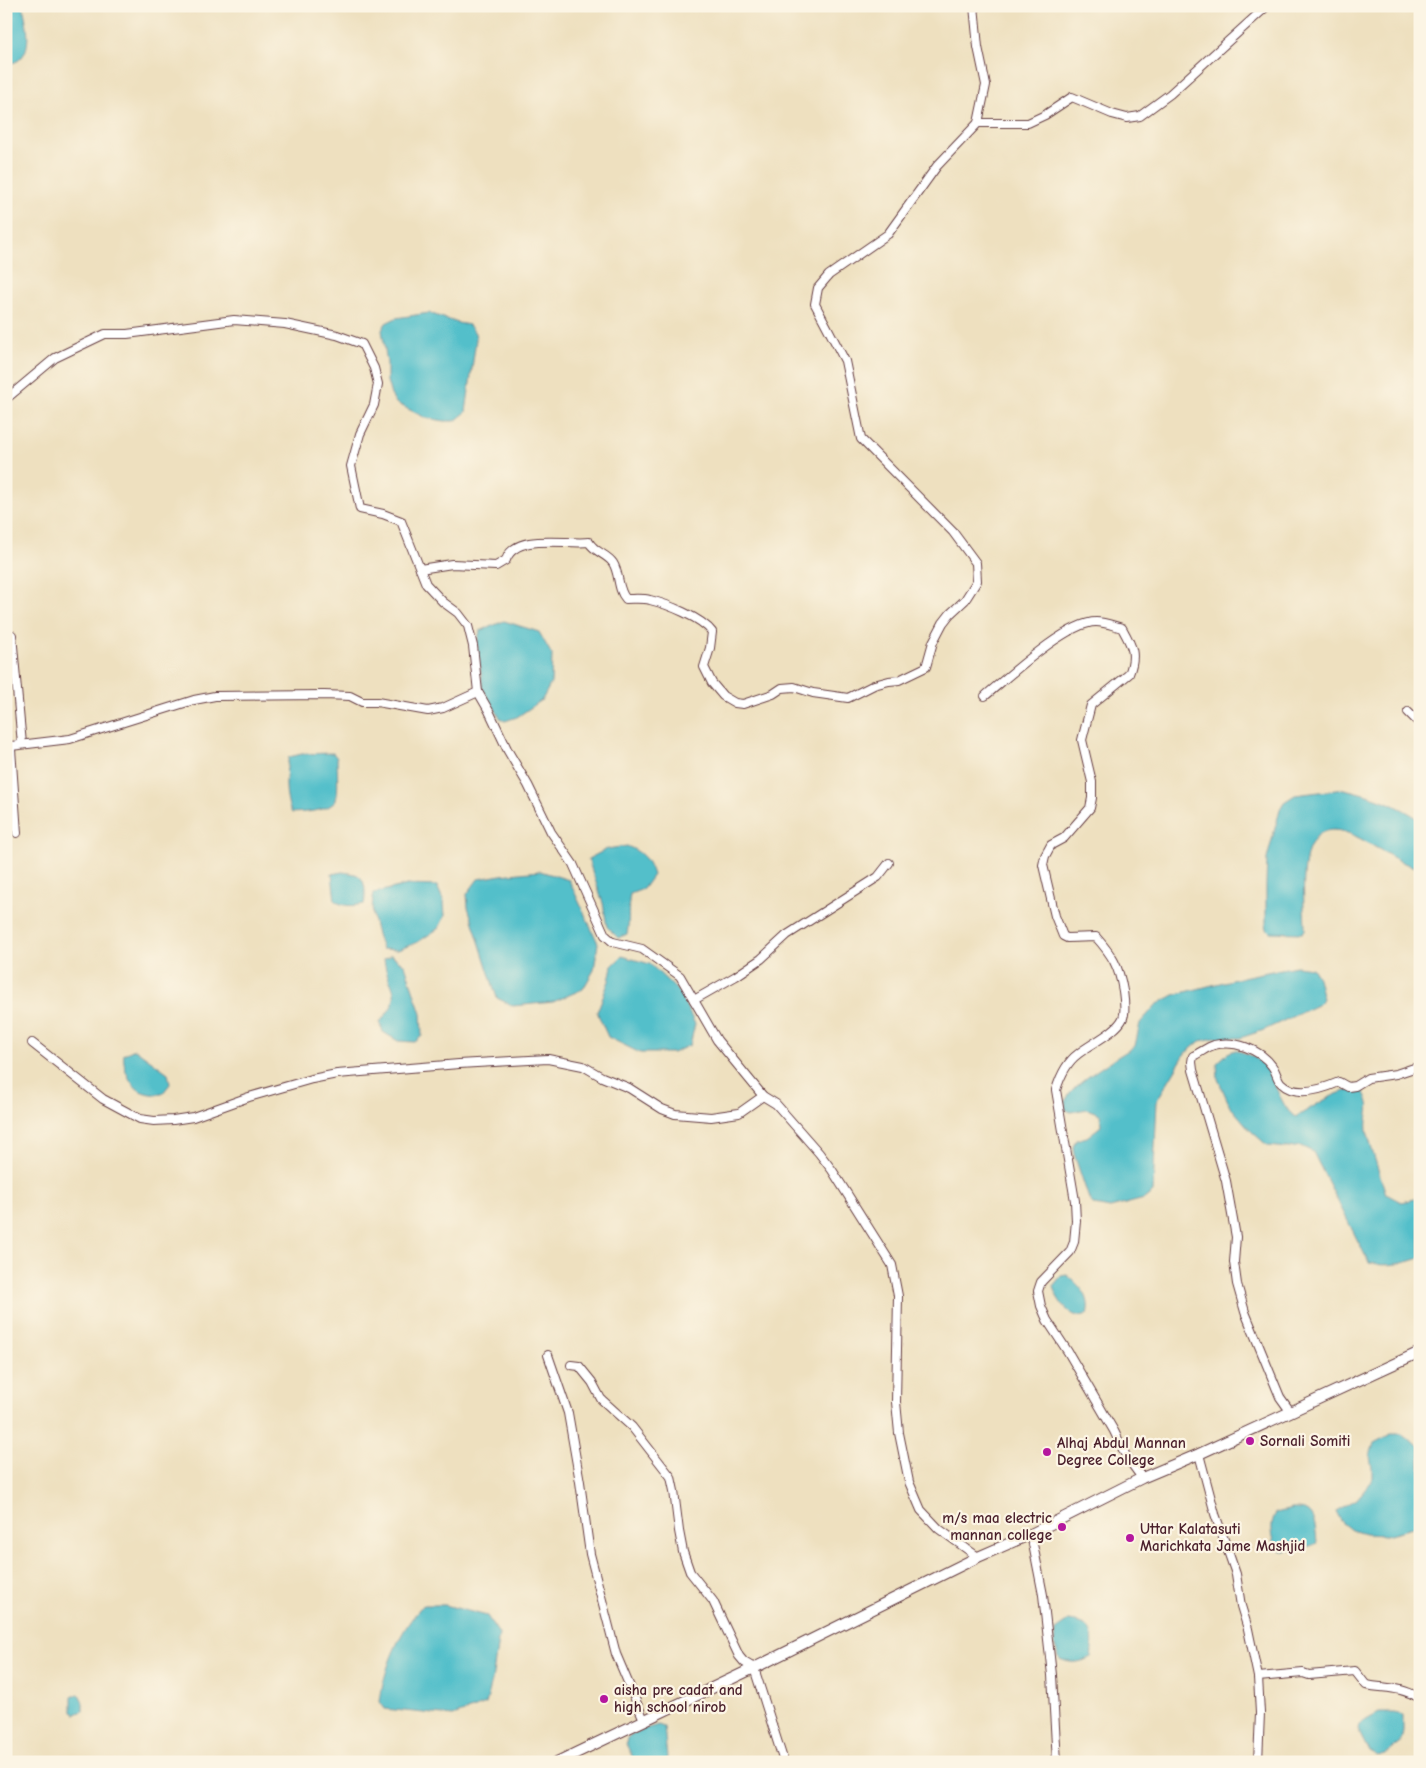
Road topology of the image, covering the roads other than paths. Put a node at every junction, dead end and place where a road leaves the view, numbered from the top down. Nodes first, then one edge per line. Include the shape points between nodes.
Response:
1 (974, 6) edge
2 (1267, 6) edge
3 (978, 123) junction
4 (6, 399) edge
5 (420, 569) junction
6 (6, 636) edge
7 (478, 692) junction
8 (985, 696) dead end
9 (1408, 712) dead end
10 (1420, 721) edge
11 (8, 744) edge
12 (22, 744) junction
13 (17, 833) dead end
14 (889, 863) dead end
15 (694, 1000) junction
16 (32, 1043) dead end
17 (1420, 1066) edge
18 (763, 1096) junction
19 (1420, 1352) edge
20 (548, 1355) dead end
21 (571, 1365) dead end
22 (1290, 1411) junction
23 (1199, 1454) junction
24 (1142, 1478) junction
25 (1031, 1534) junction
26 (978, 1557) junction
27 (754, 1668) junction
28 (1258, 1677) junction
29 (1420, 1698) edge
30 (644, 1720) junction
31 (557, 1762) edge
32 (784, 1762) edge
33 (1057, 1762) edge
34 (1258, 1762) edge

1 - 3 street via 986,85
2 - 3 street via 1170,94 1140,116 1127,118 1112,114 1072,97 1028,123
3 - 5 street via 937,166 888,234 829,275 818,288 815,304 845,361 861,438 953,532 976,563 977,581 944,623 933,642 926,667 848,698 794,687 782,688 743,704 735,703 723,696 707,676 704,667 712,632 707,625 650,600 626,600 613,564 589,542 536,542 508,553 506,560 496,566 452,564
4 - 5 street via 55,358 105,334 234,320 285,324 362,344 378,384 374,405 360,434 351,466 360,509 401,521
5 - 7 street via 426,584 468,626
6 - 12 street via 12,635
7 - 12 street via 443,708 428,711 362,702 350,696 215,696 70,738
7 - 15 street via 551,832 573,864 605,936 613,942 642,949 680,976
8 - 24 street via 1059,636 1090,622 1122,628 1134,648 1129,674 1091,705 1082,740 1092,782 1090,808 1064,838 1051,846 1042,866 1060,933 1067,938 1096,937 1116,962 1124,1001 1123,1017 1118,1025 1076,1055 1059,1078 1056,1090 1075,1200 1074,1242 1070,1252 1041,1282 1038,1291 1047,1320
9 - 10 street
11 - 12 street
11 - 13 street
14 - 15 street via 878,877 787,935 736,976
15 - 18 street via 717,1040
16 - 18 street via 103,1099 140,1119 154,1121 193,1117 258,1094 337,1074 539,1059 583,1066 675,1114 711,1117 739,1113
17 - 22 street via 1368,1078 1355,1086 1348,1087 1339,1082 1304,1093 1281,1083 1272,1065 1243,1046 1212,1046 1193,1056 1193,1070 1231,1202 1236,1237 1234,1262 1245,1312 1280,1397
18 - 26 street via 776,1104 823,1159 892,1265 898,1296 896,1402 909,1482 921,1510 939,1529
19 - 22 street
20 - 30 street via 568,1413 590,1554 606,1616 616,1654
21 - 27 street via 579,1366 601,1398 632,1427 671,1477 682,1545 690,1572 714,1601 739,1656
22 - 23 street
23 - 24 street
23 - 28 street via 1236,1574
24 - 25 street
25 - 26 street
25 - 33 street via 1043,1595
26 - 27 street
27 - 30 street
27 - 32 street
28 - 29 street via 1355,1671 1366,1686 1395,1688
28 - 34 street
30 - 31 street

